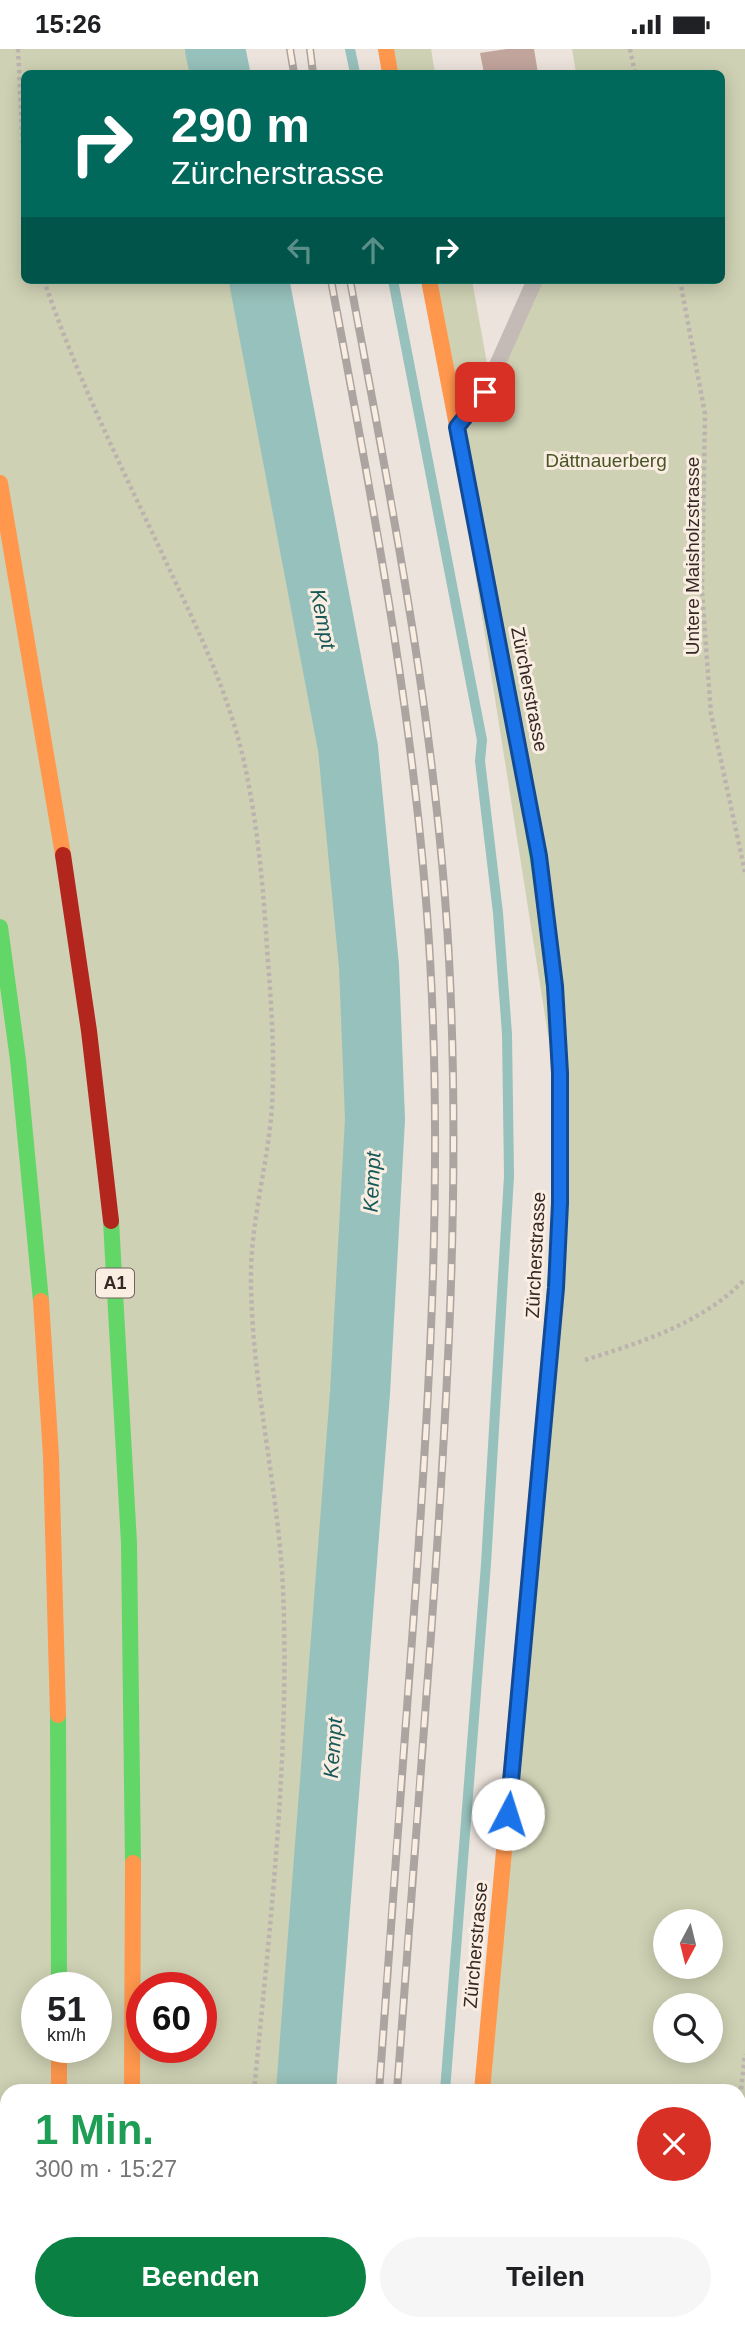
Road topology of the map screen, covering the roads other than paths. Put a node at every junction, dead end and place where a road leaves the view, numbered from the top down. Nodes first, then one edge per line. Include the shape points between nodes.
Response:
1 (386, 49) edge
2 (390, 70) edge
3 (430, 284) edge
4 (534, 284) edge
5 (457, 427) junction
6 (0, 483) edge
7 (0, 927) edge
8 (59, 1972) edge
9 (59, 2063) edge
10 (59, 2084) edge
11 (132, 2084) edge
12 (483, 2084) edge

1 - 2 main road
3 - 5 main road, Zürcherstrasse
4 - 5 lane via 485,392
5 - 12 main road, Zürcherstrasse via 532,812 555,986 561,1161 549,1370
6 - 11 main road, A1 via 77,948 115,1278 131,1610
7 - 8 main road via 28,1133 51,1411 59,1637
9 - 10 main road

